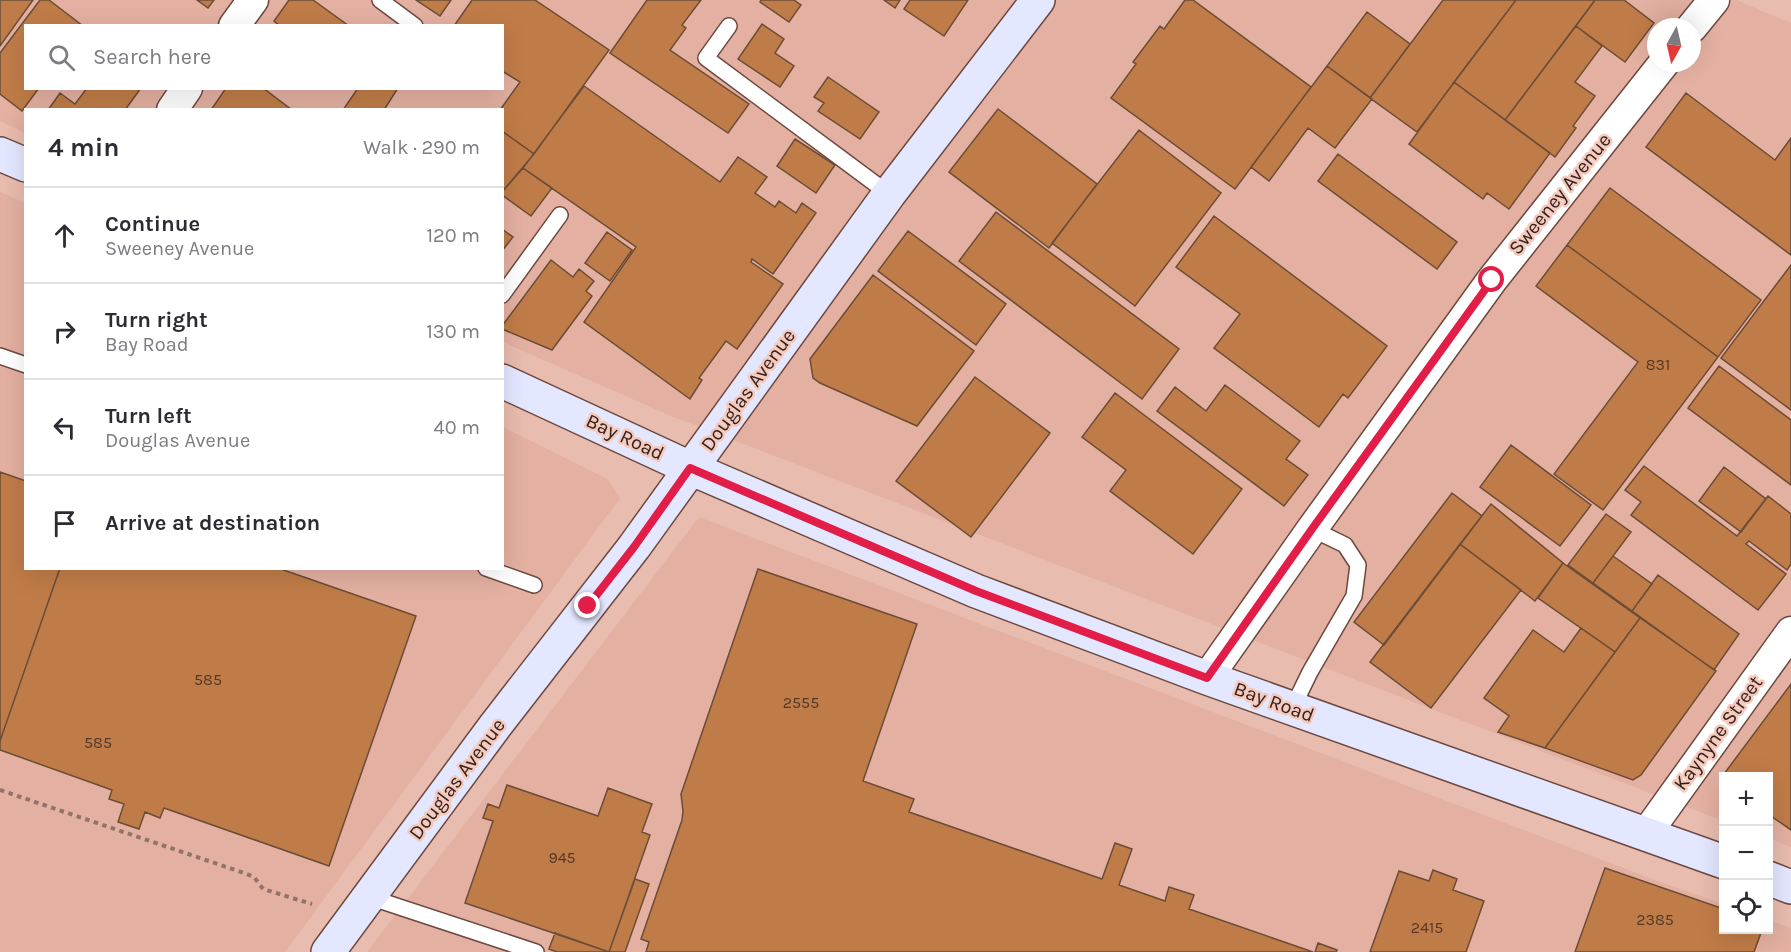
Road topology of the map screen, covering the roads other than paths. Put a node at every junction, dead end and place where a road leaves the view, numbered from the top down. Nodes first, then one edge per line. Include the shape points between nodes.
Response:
1 (253, 0) edge
2 (380, 0) edge
3 (1038, 0) edge
4 (1714, 0) edge
5 (1699, 18) edge
6 (235, 24) edge
7 (412, 24) edge
8 (729, 26) dead end
9 (1657, 72) edge
10 (186, 90) edge
11 (173, 108) edge
12 (0, 154) edge
13 (24, 164) edge
14 (889, 194) junction
15 (560, 215) dead end
16 (504, 292) edge
17 (0, 356) edge
18 (24, 364) edge
19 (504, 382) edge
20 (690, 468) junction
21 (1312, 529) junction
22 (492, 570) edge
23 (534, 585) dead end
24 (1791, 633) edge
25 (1207, 678) junction
26 (1292, 709) junction
27 (1646, 834) junction
28 (1719, 860) edge
29 (1773, 880) edge
30 (1791, 886) edge
31 (369, 897) junction
32 (328, 952) edge
33 (536, 952) edge

1 - 6 street
2 - 7 lane
3 - 14 street, Douglas Avenue
4 - 5 street
8 - 14 lane via 706,58
9 - 21 street, Sweeney Avenue via 1492,280
10 - 11 street
12 - 13 street
14 - 20 street, Douglas Avenue
15 - 16 lane
17 - 18 lane
19 - 20 street, Bay Road
20 - 25 street, Bay Road via 976,591
20 - 31 street, Douglas Avenue
21 - 25 street, Sweeney Avenue
21 - 26 lane via 1345,545 1358,565 1354,596
22 - 23 lane
24 - 27 street, Kaynyne Street
25 - 26 street, Bay Road
26 - 27 street, Bay Road
27 - 28 street, Bay Road
29 - 30 street
31 - 32 street, Douglas Avenue
31 - 33 lane

